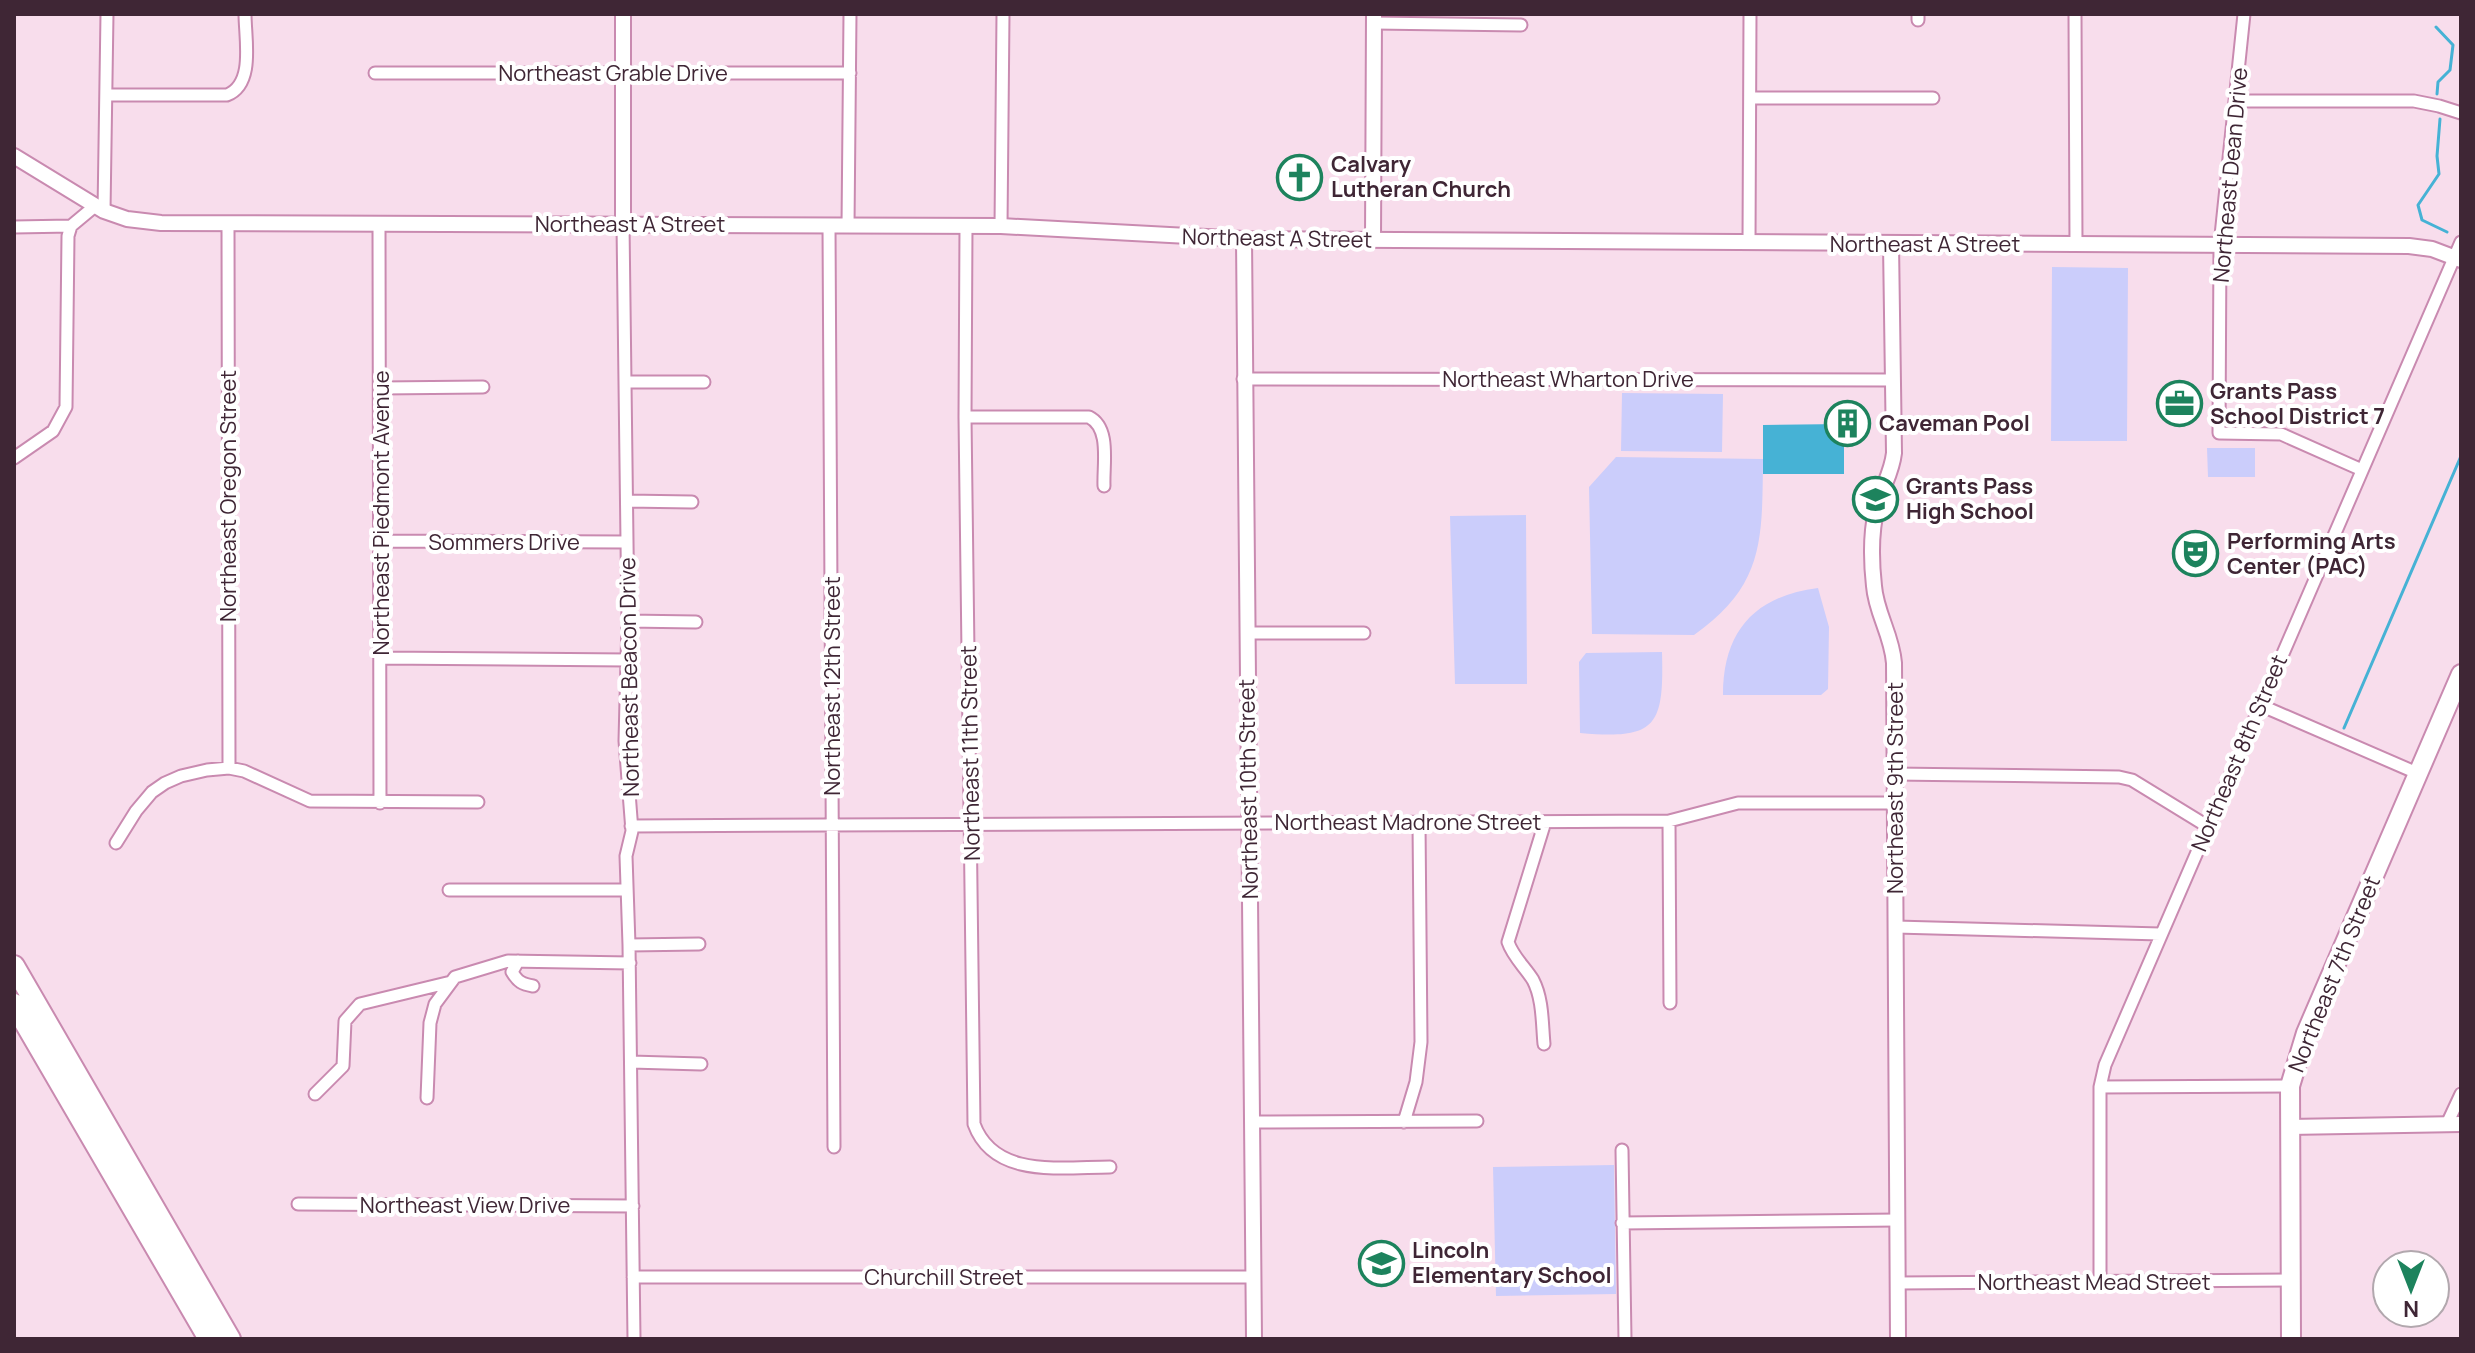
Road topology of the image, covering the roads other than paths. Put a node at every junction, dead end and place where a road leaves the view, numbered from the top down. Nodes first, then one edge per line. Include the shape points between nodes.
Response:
1 (107, 14) edge
2 (245, 14) edge
3 (623, 14) edge
4 (850, 14) edge
5 (1003, 14) edge
6 (1750, 14) edge
7 (2075, 14) edge
8 (2244, 14) edge
9 (1374, 19) edge
10 (1521, 25) dead end
11 (375, 73) dead end
12 (623, 73) junction
13 (850, 73) junction
14 (107, 95) junction
15 (1750, 98) junction
16 (1933, 98) dead end
17 (2235, 101) junction
18 (2461, 113) edge
19 (14, 156) edge
20 (99, 209) junction
21 (228, 223) junction
22 (379, 224) junction
23 (623, 224) junction
24 (71, 226) junction
25 (829, 226) junction
26 (848, 226) junction
27 (1001, 226) junction
28 (14, 227) edge
29 (966, 227) junction
30 (1244, 239) junction
31 (1373, 240) junction
32 (1749, 242) junction
33 (2461, 242) edge
34 (1891, 244) junction
35 (2076, 245) junction
36 (2220, 245) junction
37 (2457, 259) edge
38 (1243, 379) junction
39 (1892, 380) junction
40 (626, 382) junction
41 (704, 382) dead end
42 (483, 387) dead end
43 (381, 388) junction
44 (965, 417) junction
45 (14, 458) edge
46 (2362, 470) junction
47 (1104, 486) dead end
48 (627, 501) junction
49 (692, 502) dead end
50 (380, 541) junction
51 (627, 542) junction
52 (628, 621) junction
53 (696, 622) dead end
54 (1247, 633) junction
55 (1364, 633) dead end
56 (380, 658) junction
57 (628, 660) junction
58 (2461, 674) edge
59 (2260, 705) junction
60 (229, 768) junction
61 (2417, 773) junction
62 (1894, 774) junction
63 (478, 802) dead end
64 (380, 803) junction
65 (1895, 803) junction
66 (1669, 821) junction
67 (971, 822) junction
68 (1545, 822) junction
69 (833, 823) junction
70 (1248, 823) junction
71 (1419, 823) junction
72 (631, 826) junction
73 (2207, 826) junction
74 (116, 843) dead end
75 (449, 890) dead end
76 (626, 890) junction
77 (1896, 927) junction
78 (2160, 934) junction
79 (699, 944) dead end
80 (629, 945) junction
81 (518, 961) junction
82 (630, 963) junction
83 (14, 966) edge
84 (451, 982) junction
85 (533, 986) dead end
86 (1670, 1003) dead end
87 (14, 1004) edge
88 (1544, 1044) dead end
89 (631, 1062) junction
90 (701, 1064) dead end
91 (2290, 1086) junction
92 (2100, 1087) junction
93 (315, 1094) dead end
94 (2461, 1094) edge
95 (427, 1098) dead end
96 (1477, 1121) dead end
97 (1253, 1122) junction
98 (1404, 1122) junction
99 (2454, 1124) edge
100 (2289, 1127) junction
101 (834, 1147) dead end
102 (1622, 1150) dead end
103 (1110, 1167) dead end
104 (298, 1204) dead end
105 (633, 1206) junction
106 (1898, 1220) junction
107 (1622, 1223) junction
108 (633, 1277) junction
109 (1254, 1277) junction
110 (2290, 1280) junction
111 (2100, 1282) junction
112 (1898, 1283) junction
113 (209, 1339) edge
114 (230, 1339) edge
115 (634, 1339) edge
116 (1254, 1339) edge
117 (1625, 1339) edge
118 (1898, 1339) edge
119 (2291, 1339) edge

1 - 14 street
2 - 14 street via 244,79 236,92
3 - 12 street, Northeast Beacon Drive
4 - 13 street
5 - 27 street
6 - 15 street
7 - 35 street
8 - 17 street, Northeast Dean Drive
9 - 10 street
9 - 31 street
11 - 12 street, Northeast Grable Drive
12 - 13 street, Northeast Grable Drive
12 - 23 street, Northeast Beacon Drive
13 - 26 street
14 - 20 street
15 - 16 street
15 - 32 street
17 - 18 street via 2414,101
17 - 36 street, Northeast Dean Drive
19 - 20 street, Northeast A Street
20 - 21 street, Northeast A Street via 161,223
20 - 24 street
21 - 22 street, Northeast A Street
21 - 60 street, Northeast Oregon Street
22 - 23 street, Northeast A Street
22 - 43 street, Northeast Piedmont Avenue
23 - 25 street, Northeast A Street
23 - 40 street, Northeast Beacon Drive
24 - 28 street
24 - 45 street via 66,252 66,407 53,431
25 - 26 street, Northeast A Street
25 - 69 street, Northeast 12th Street
26 - 29 street, Northeast A Street
27 - 29 street, Northeast A Street
27 - 30 street, Northeast A Street
29 - 44 street, Northeast 11th Street
30 - 31 street, Northeast A Street
30 - 38 street, Northeast 10th Street
31 - 32 street, Northeast A Street
32 - 34 street, Northeast A Street
33 - 37 street, Northeast 8th Street
34 - 35 street, Northeast A Street
34 - 39 street, Northeast 9th Street
35 - 36 street, Northeast A Street
36 - 37 street, Northeast A Street via 2409,246
36 - 46 street, Northeast Dean Drive via 2219,433 2281,434
37 - 46 street, Northeast 8th Street
38 - 39 street, Northeast Wharton Drive
38 - 54 street, Northeast 10th Street
39 - 62 street, Northeast 9th Street via 1894,453 1874,521 1873,579 1893,648
40 - 41 street
40 - 48 street, Northeast Beacon Drive
42 - 43 street
43 - 50 street, Northeast Piedmont Avenue
44 - 47 street via 1089,417 1102,431
44 - 67 street, Northeast 11th Street
46 - 59 street, Northeast 8th Street
48 - 49 street
48 - 51 street, Northeast Beacon Drive
50 - 51 street, Sommers Drive
50 - 56 street, Northeast Piedmont Avenue
51 - 52 street, Northeast Beacon Drive
52 - 53 street
52 - 57 street, Northeast Beacon Drive
54 - 55 street
54 - 70 street, Northeast 10th Street
56 - 57 street
56 - 64 street, Northeast Piedmont Avenue
57 - 72 street, Northeast Beacon Drive via 625,741
58 - 61 highway, Northeast 7th Street
59 - 61 street
59 - 73 street, Northeast 8th Street
60 - 64 street via 261,776 310,801
60 - 74 street via 165,783 146,798
61 - 91 highway, Northeast 7th Street via 2306,1033
62 - 65 street, Northeast 9th Street
62 - 73 street via 2119,777
63 - 64 street
65 - 66 street, Northeast Madrone Street via 1738,803
65 - 77 street, Northeast 9th Street
66 - 68 street, Northeast Madrone Street
66 - 86 street
67 - 69 street, Northeast Madrone Street
67 - 70 street, Northeast Madrone Street
67 - 103 street, Northeast 11th Street via 973,1110 978,1134 992,1152 1013,1163
68 - 71 street, Northeast Madrone Street
68 - 88 street via 1508,942 1534,982
69 - 72 street, Northeast Madrone Street
69 - 101 street, Northeast 12th Street
70 - 71 street, Northeast Madrone Street
70 - 97 street, Northeast 10th Street
71 - 98 street via 1421,1042
72 - 76 street, Northeast Beacon Drive
73 - 78 street, Northeast 8th Street
75 - 76 street
76 - 80 street, Northeast Beacon Drive
77 - 78 street
77 - 106 street, Northeast 9th Street
78 - 92 street, Northeast 8th Street
79 - 80 street
80 - 82 street, Northeast Beacon Drive
81 - 82 street
81 - 84 street via 479,968
81 - 85 street via 512,972 522,984
82 - 89 street, Northeast Beacon Drive
83 - 114 highway
84 - 93 street via 360,1004 345,1021 343,1066
84 - 95 street via 435,1004 430,1023
87 - 113 highway
89 - 90 street
89 - 105 street, Northeast Beacon Drive
91 - 92 street
91 - 100 highway, Northeast 7th Street
92 - 111 street, Northeast 8th Street
94 - 99 street
96 - 98 street
97 - 98 street
97 - 109 street, Northeast 10th Street
99 - 100 street
100 - 110 highway, Northeast 7th Street
102 - 107 street
104 - 105 street, Northeast View Drive
105 - 108 street, Northeast Beacon Drive
106 - 107 street
106 - 112 street, Northeast 9th Street
107 - 117 street
108 - 109 street, Churchill Street
108 - 115 street, Northeast Beacon Drive
109 - 116 street, Northeast 10th Street
110 - 111 street, Northeast Mead Street
110 - 119 highway, Northeast 7th Street
111 - 112 street, Northeast Mead Street
112 - 118 street, Northeast 9th Street

